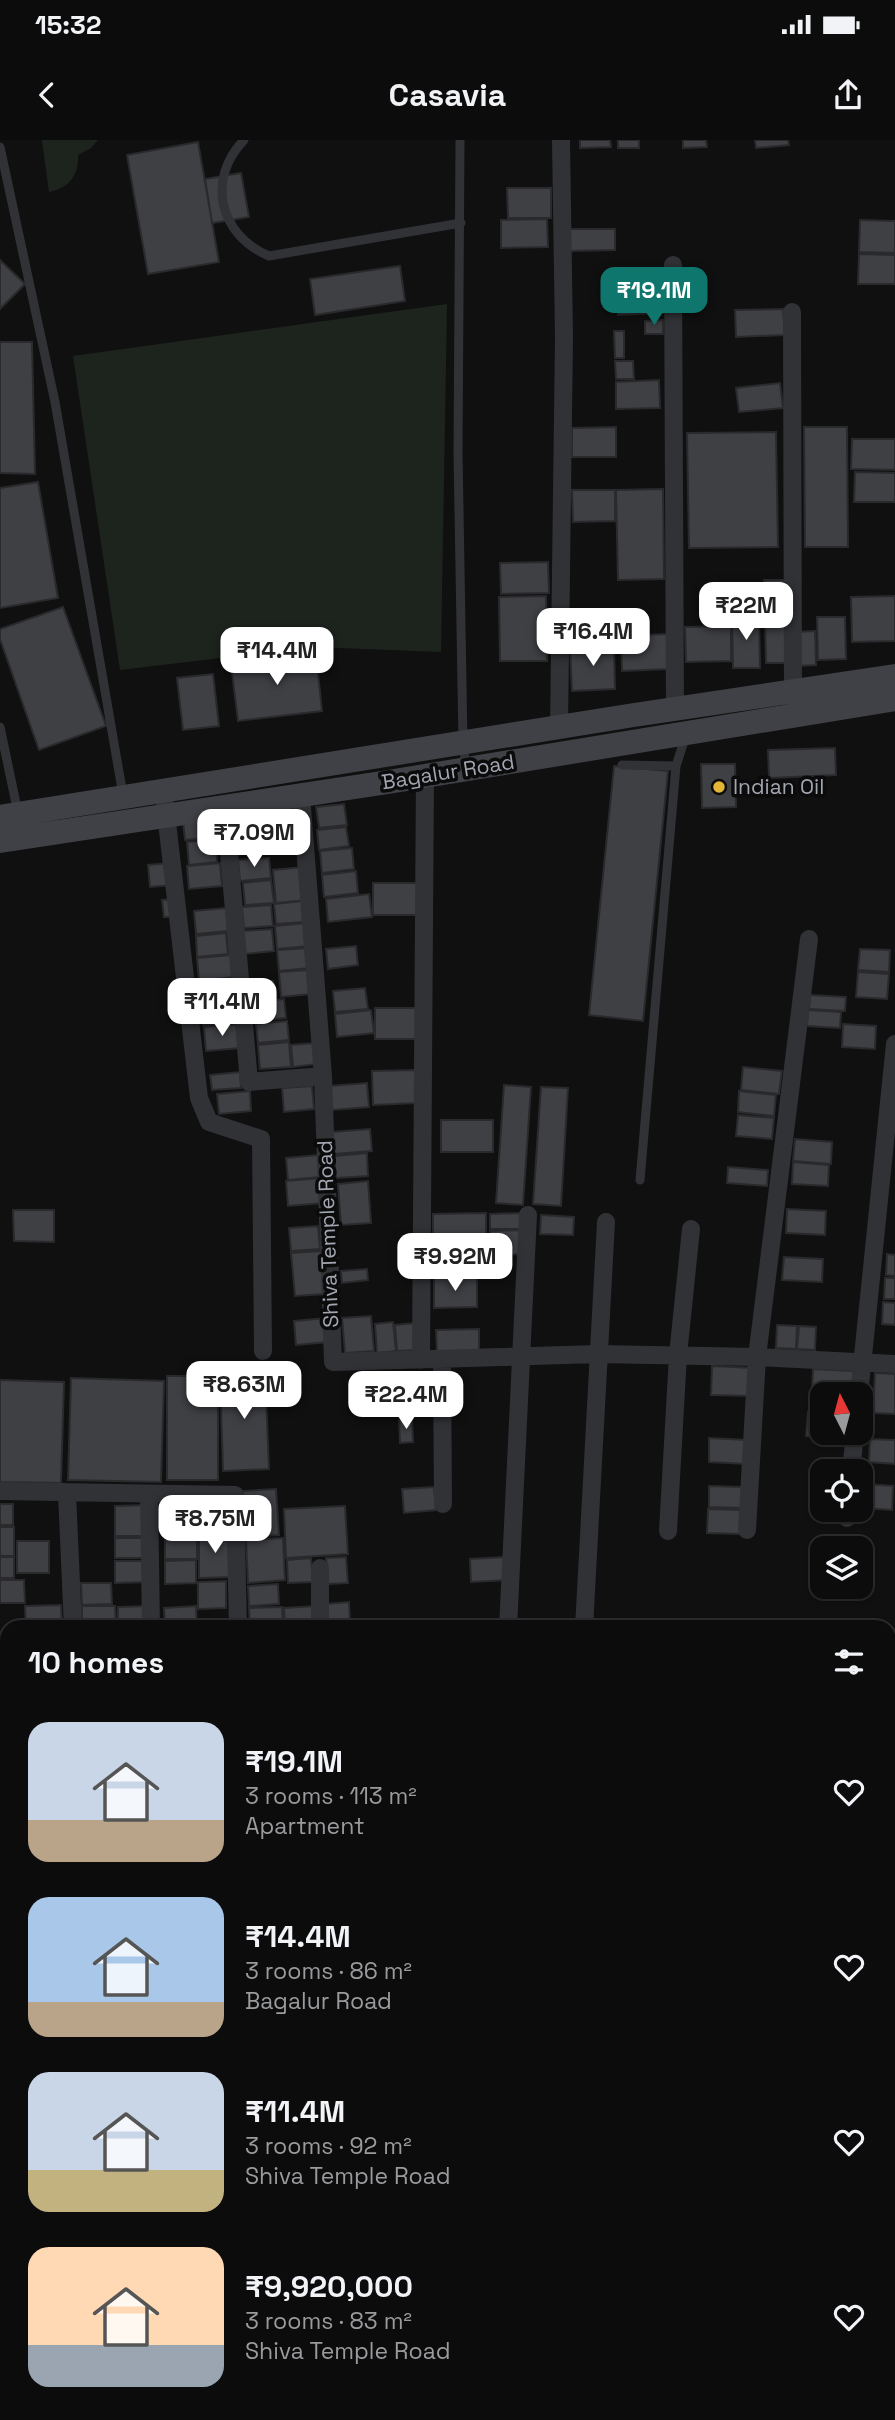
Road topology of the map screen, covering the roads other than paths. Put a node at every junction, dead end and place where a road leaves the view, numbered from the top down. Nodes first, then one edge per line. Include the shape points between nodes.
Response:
1 (244, 140) edge
2 (460, 140) edge
3 (561, 140) edge
4 (0, 147) edge
5 (461, 223) junction
6 (673, 265) dead end
7 (792, 312) dead end
8 (895, 676) edge
9 (895, 699) edge
10 (793, 704) junction
11 (675, 709) junction
12 (0, 727) edge
13 (559, 728) junction
14 (687, 733) junction
15 (463, 743) junction
16 (622, 765) dead end
17 (676, 766) junction
18 (466, 769) junction
19 (425, 776) junction
20 (302, 795) junction
21 (124, 798) junction
22 (165, 804) junction
23 (225, 807) junction
24 (9, 816) edge
25 (0, 841) edge
26 (809, 939) dead end
27 (895, 1044) edge
28 (323, 1076) junction
29 (640, 1180) dead end
30 (528, 1215) dead end
31 (606, 1222) dead end
32 (691, 1229) dead end
33 (263, 1351) dead end
34 (598, 1354) junction
35 (678, 1355) junction
36 (757, 1357) junction
37 (520, 1358) junction
38 (421, 1360) junction
39 (442, 1360) junction
40 (862, 1363) junction
41 (895, 1364) edge
42 (860, 1382) edge
43 (0, 1491) edge
44 (68, 1493) junction
45 (149, 1494) junction
46 (443, 1504) dead end
47 (747, 1530) dead end
48 (668, 1531) dead end
49 (320, 1568) dead end
50 (73, 1620) edge
51 (151, 1620) edge
52 (238, 1620) edge
53 (320, 1620) edge
54 (508, 1620) edge
55 (584, 1620) edge

1 - 5 lane via 224,172 224,206 241,237 269,256
2 - 5 lane
3 - 13 street via 564,337
4 - 21 lane via 55,402
5 - 15 lane via 458,452
6 - 11 street
7 - 10 street
8 - 10 main road, Bagalur Road
9 - 10 main road, Bagalur Road
10 - 11 main road, Bagalur Road
10 - 14 main road, Bagalur Road
11 - 13 main road, Bagalur Road
12 - 24 lane
13 - 15 main road, Bagalur Road
14 - 17 lane
14 - 18 main road, Bagalur Road
15 - 18 lane
15 - 22 main road, Bagalur Road
16 - 17 lane
17 - 29 lane
18 - 19 main road, Bagalur Road
19 - 20 main road, Bagalur Road
19 - 38 street
20 - 23 main road, Bagalur Road
20 - 28 street, Shiva Temple Road
21 - 22 main road, Bagalur Road
21 - 24 main road, Bagalur Road
22 - 23 main road, Bagalur Road
22 - 25 main road, Bagalur Road
22 - 33 street via 199,1098 209,1122 261,1139
23 - 28 street via 249,1082
26 - 36 street
27 - 40 street
28 - 38 street, Shiva Temple Road via 333,1362
30 - 37 street
31 - 34 street
32 - 35 street
34 - 35 street, Shiva Temple Road
34 - 37 street, Shiva Temple Road
34 - 55 street
35 - 36 street, Shiva Temple Road
35 - 48 street
36 - 40 street, Shiva Temple Road
36 - 47 street
37 - 39 street, Shiva Temple Road
37 - 54 street
38 - 39 street, Shiva Temple Road
39 - 46 street
40 - 41 street, Shiva Temple Road
40 - 42 street
43 - 44 street
44 - 45 street
44 - 50 street
45 - 51 street
45 - 52 street via 235,1495
49 - 53 street

